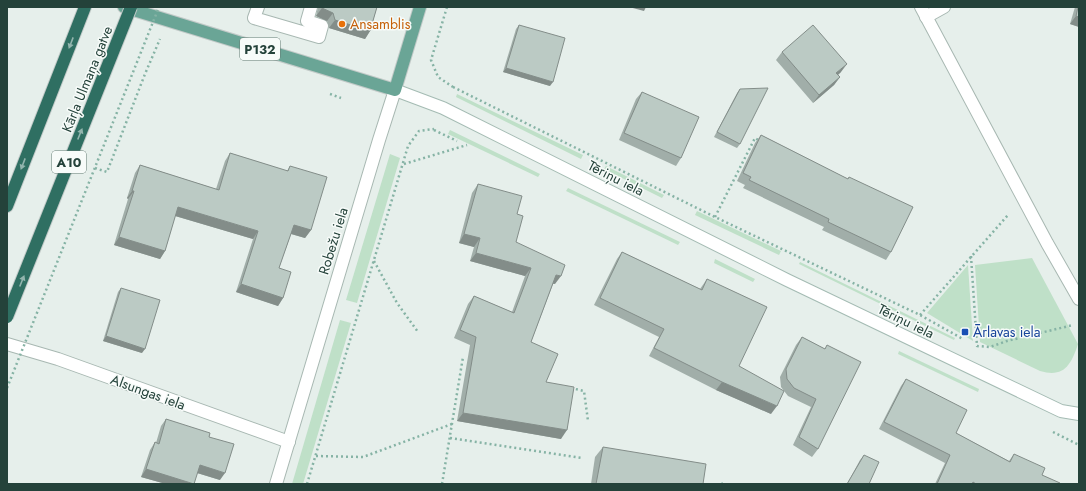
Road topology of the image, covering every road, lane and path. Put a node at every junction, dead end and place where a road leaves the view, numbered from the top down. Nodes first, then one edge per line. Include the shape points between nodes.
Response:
1 (85, 7) edge
2 (124, 7) edge
3 (132, 7) edge
4 (158, 7) edge
5 (258, 7) edge
6 (311, 7) edge
7 (420, 7) edge
8 (447, 7) edge
9 (944, 7) edge
10 (924, 12) edge
11 (168, 21) junction
12 (453, 87) junction
13 (395, 90) junction
14 (326, 93) dead end
15 (450, 93) dead end
16 (341, 98) dead end
17 (437, 123) dead end
18 (761, 141) edge
19 (467, 146) dead end
20 (403, 164) junction
21 (95, 168) junction
22 (7, 206) edge
23 (1012, 211) dead end
24 (715, 218) junction
25 (970, 256) junction
26 (374, 261) junction
27 (1079, 299) edge
28 (920, 314) junction
29 (7, 317) edge
30 (1073, 325) dead end
31 (418, 332) dead end
32 (964, 339) dead end
33 (970, 343) dead end
34 (7, 344) edge
35 (976, 346) junction
36 (983, 349) dead end
37 (463, 357) dead end
38 (566, 386) edge
39 (7, 388) edge
40 (1079, 414) edge
41 (588, 421) dead end
42 (452, 424) junction
43 (450, 438) junction
44 (288, 442) junction
45 (316, 456) junction
46 (582, 458) dead end
47 (276, 484) edge
48 (307, 484) edge
49 (442, 484) edge

1 -> 22 highway, Kārļa Ulmaņa gatve
2 - 11 main road, Tēriņu iela / P132
29 -> 3 highway, Kārļa Ulmaņa gatve / A10, bridge
4 - 21 path, bridge
5 - 6 street via 254,18 319,37 322,26 307,21
7 - 13 main road, Robežu iela
8 - 12 path via 431,60 438,77
9 - 10 street
10 - 27 street via 1047,244
11 - 13 main road, Tēriņu iela / P132
11 - 21 path via 107,172
12 - 15 path
12 - 24 path
13 - 40 street, Tēriņu iela via 443,108 787,280 1060,411
13 - 44 street, Robežu iela
14 - 16 path
17 - 20 path via 434,130 419,131 408,146
18 - 24 path via 755,138
19 - 20 path
20 - 26 path
21 - 39 path, bridge
23 - 25 path
24 - 28 path
25 - 28 path
25 - 35 path
26 - 31 path via 396,304
26 - 45 path
28 - 32 path
30 - 35 path via 1007,340 990,347
33 - 35 path
34 - 44 street, Alsungas iela via 58,359
35 - 36 path
37 - 42 path
38 - 41 path via 584,391
42 - 43 path
42 - 45 path via 363,457
43 - 46 path
43 - 49 path
44 - 47 street, Robežu iela
45 - 48 path

